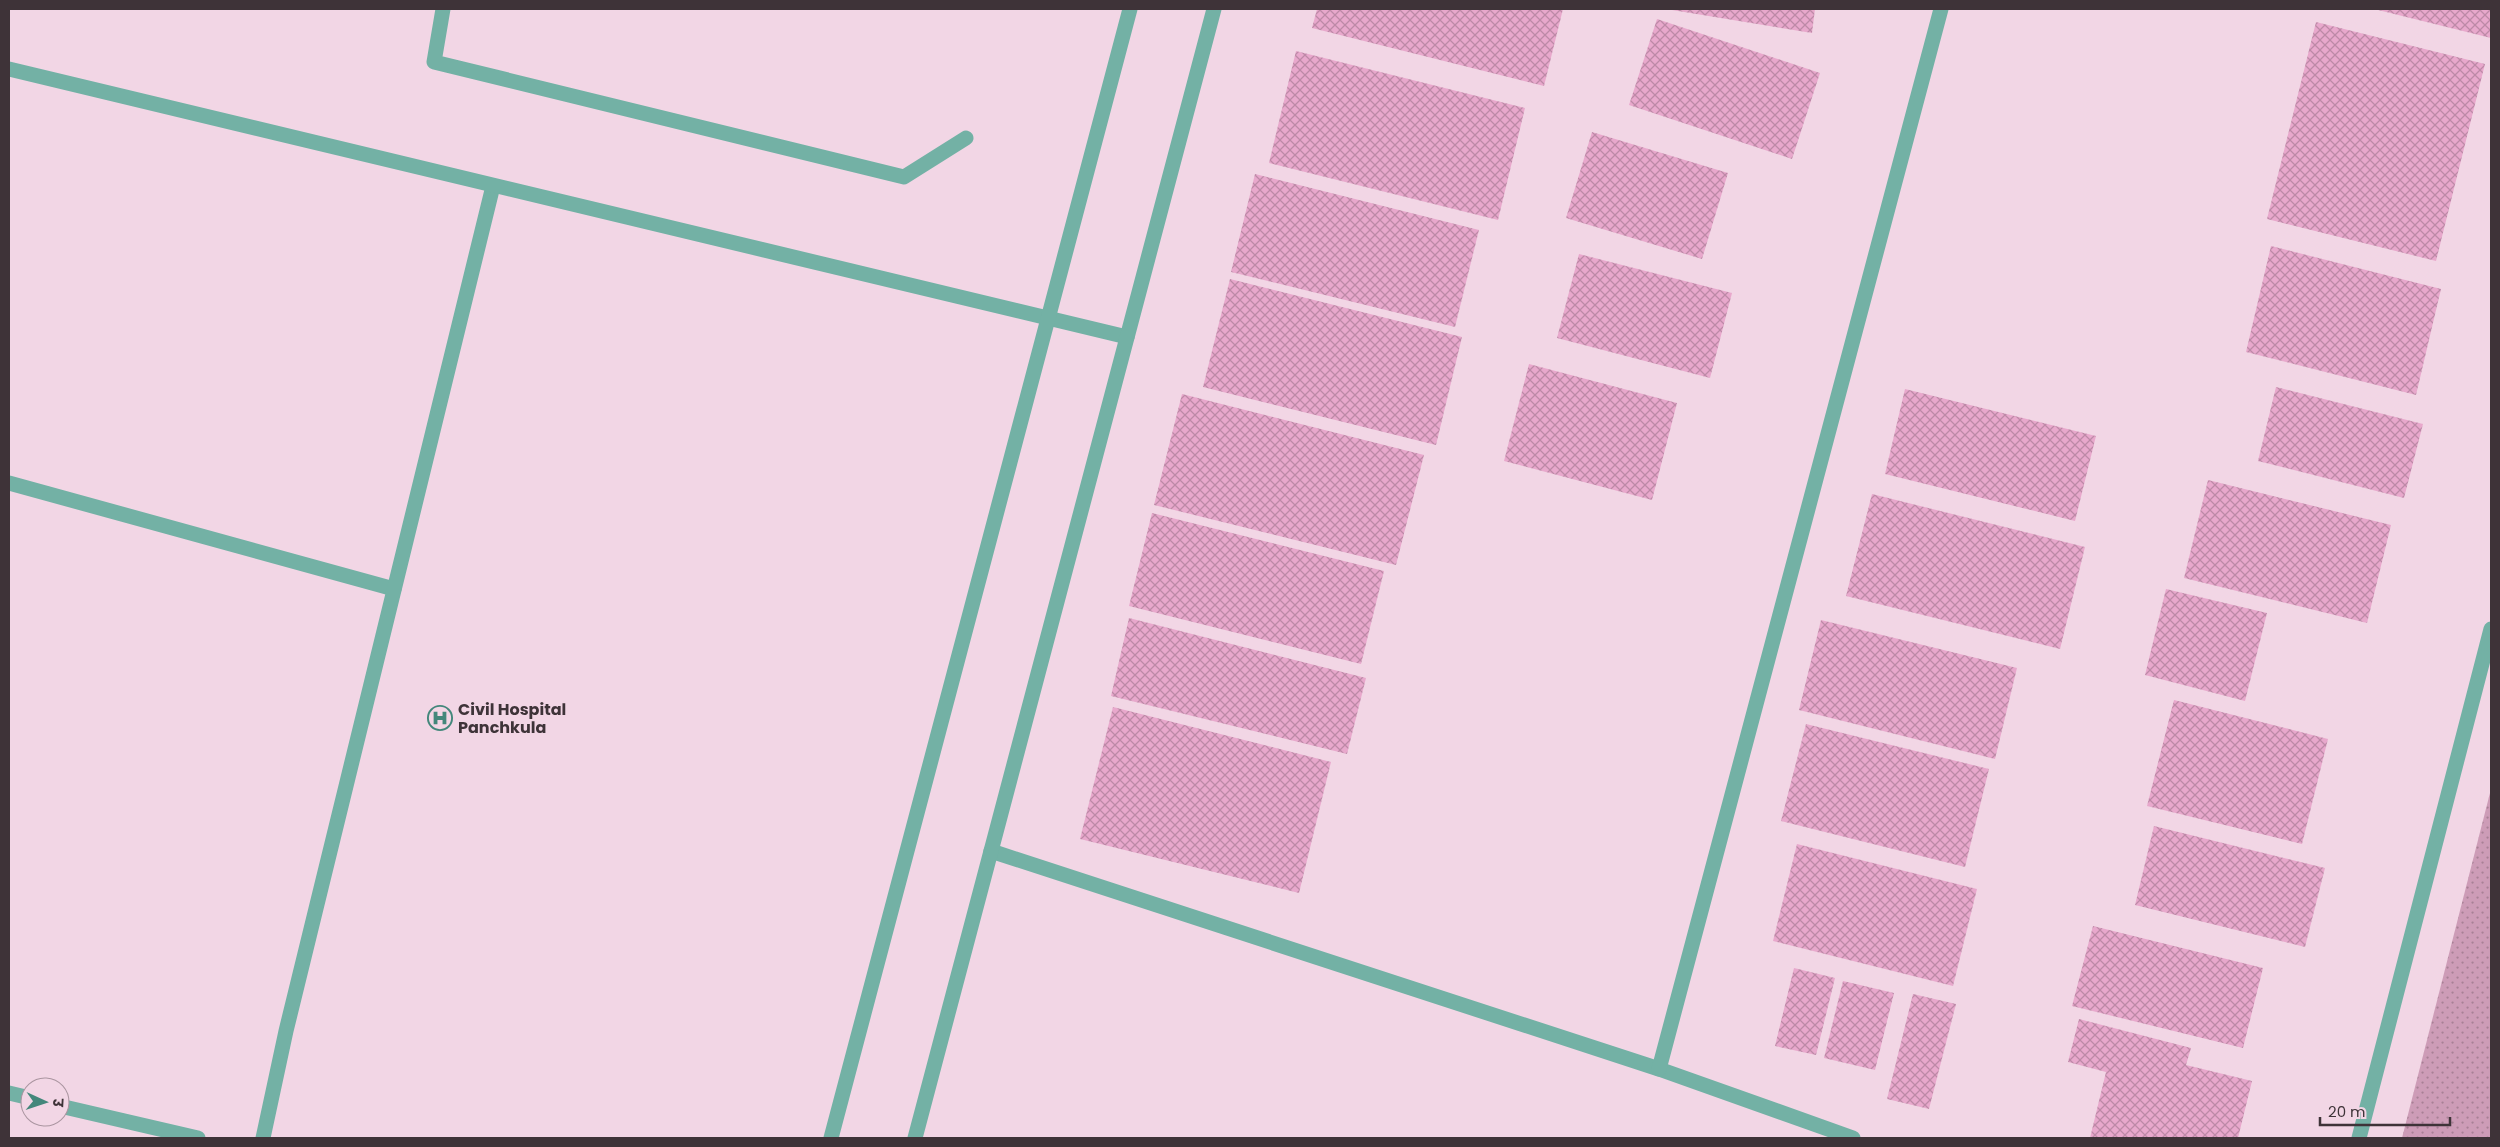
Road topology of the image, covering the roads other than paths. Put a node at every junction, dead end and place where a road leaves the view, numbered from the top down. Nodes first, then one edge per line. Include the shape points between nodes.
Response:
1 (442, 9) edge
2 (1130, 9) edge
3 (1214, 9) edge
4 (1941, 9) edge
5 (9, 70) edge
6 (966, 138) dead end
7 (493, 186) junction
8 (1048, 318) junction
9 (1127, 337) junction
10 (9, 483) edge
11 (394, 589) junction
12 (2491, 629) edge
13 (991, 851) junction
14 (1659, 1070) junction
15 (70, 1108) edge
16 (198, 1138) edge
17 (263, 1138) edge
18 (831, 1138) edge
19 (915, 1138) edge
20 (1853, 1138) edge
21 (2359, 1138) edge

1 - 6 street via 434,62 904,177
2 - 8 street
3 - 9 street
4 - 14 street
5 - 7 street
7 - 8 street
7 - 11 street
8 - 9 street
8 - 18 street
9 - 13 street
10 - 11 street
11 - 17 street via 286,1030
12 - 21 street
13 - 14 street
13 - 19 street
14 - 20 street
15 - 16 street

